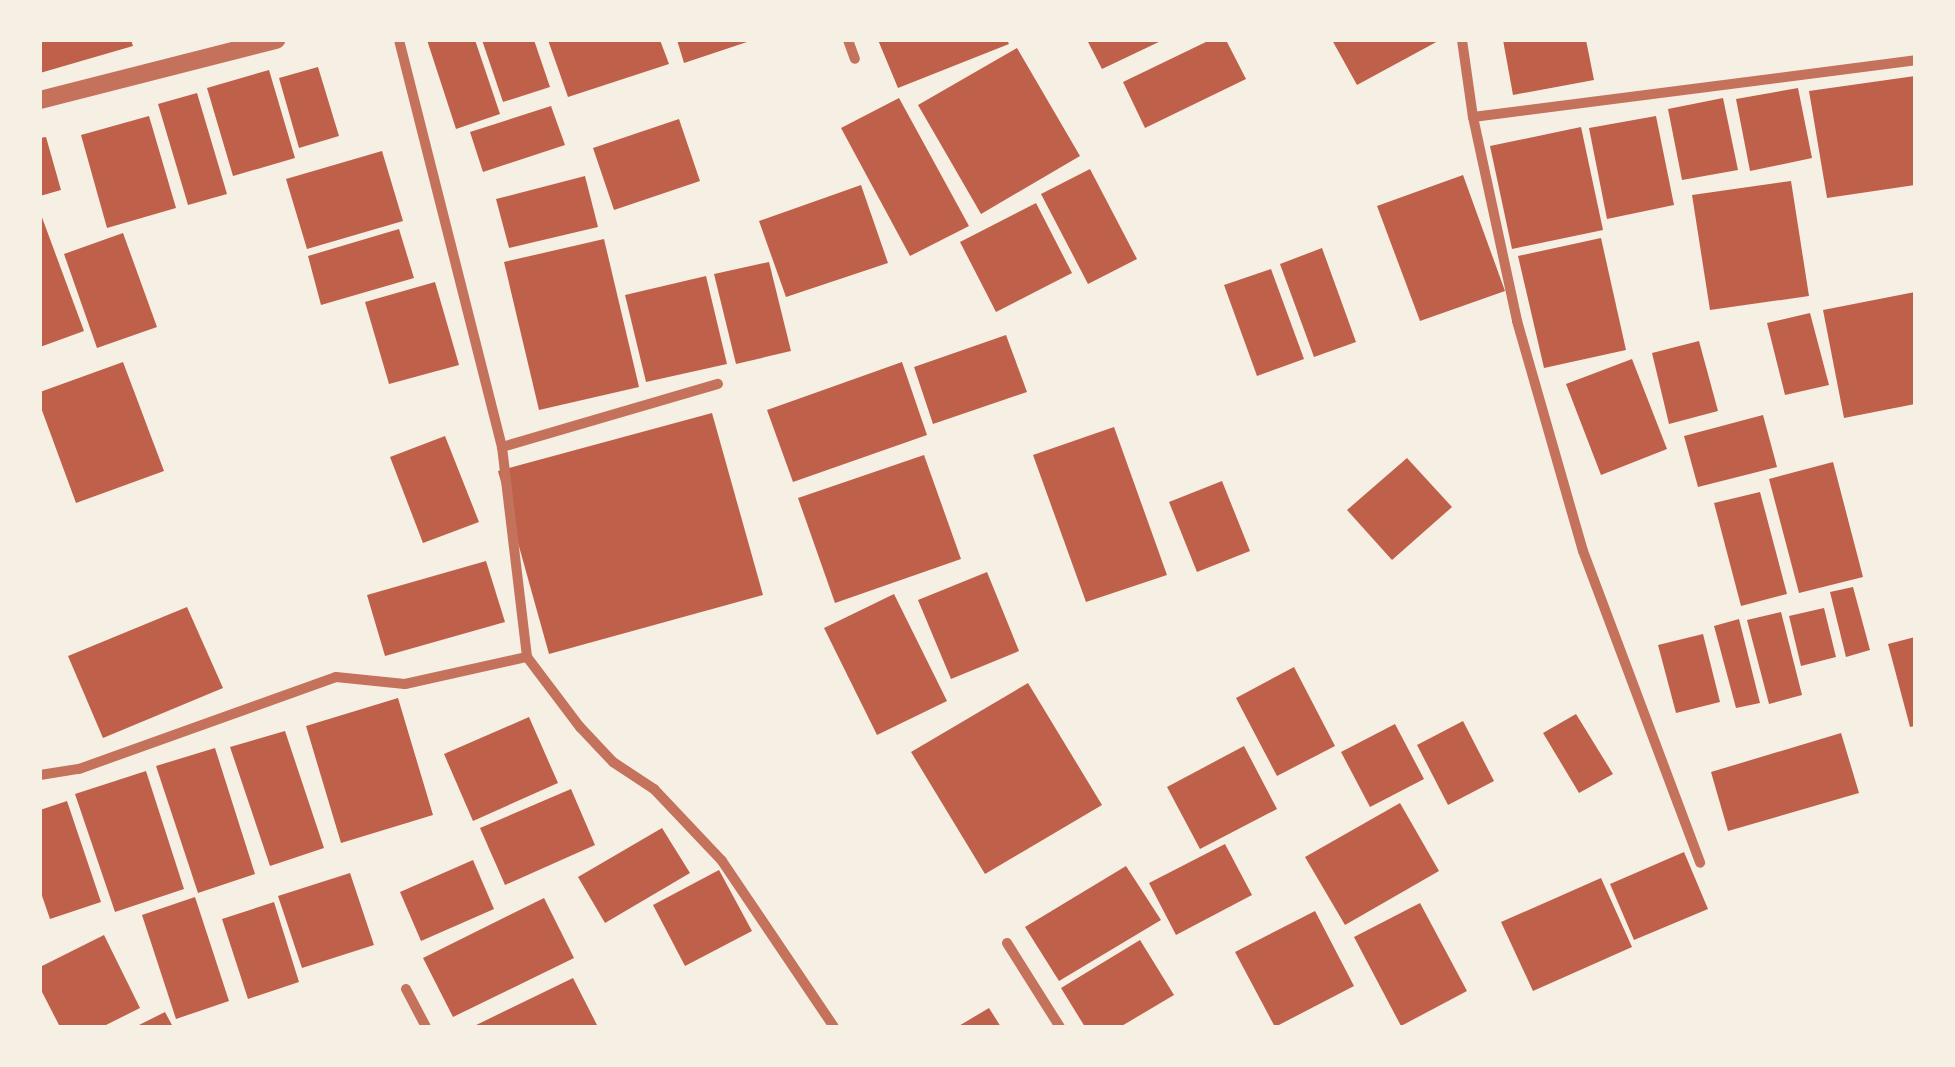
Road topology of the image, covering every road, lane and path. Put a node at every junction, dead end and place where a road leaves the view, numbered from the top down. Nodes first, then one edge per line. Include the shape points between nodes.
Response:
1 (276, 40) edge
2 (399, 40) edge
3 (848, 40) edge
4 (1462, 40) edge
5 (855, 59) dead end
6 (1915, 60) edge
7 (40, 100) edge
8 (1474, 117) junction
9 (718, 384) dead end
10 (502, 447) junction
11 (526, 657) junction
12 (40, 775) edge
13 (1700, 863) dead end
14 (1007, 943) dead end
15 (406, 989) dead end
16 (426, 1027) edge
17 (834, 1027) edge
18 (1060, 1027) edge

1 - 7 street
2 - 10 street
3 - 5 street
4 - 8 street
6 - 8 street
8 - 13 street via 1517,321 1583,551
9 - 10 street
10 - 11 street
11 - 12 street via 406,684 336,677 79,769
11 - 17 street via 580,728 613,762 654,789 722,861
14 - 18 street
15 - 16 street

